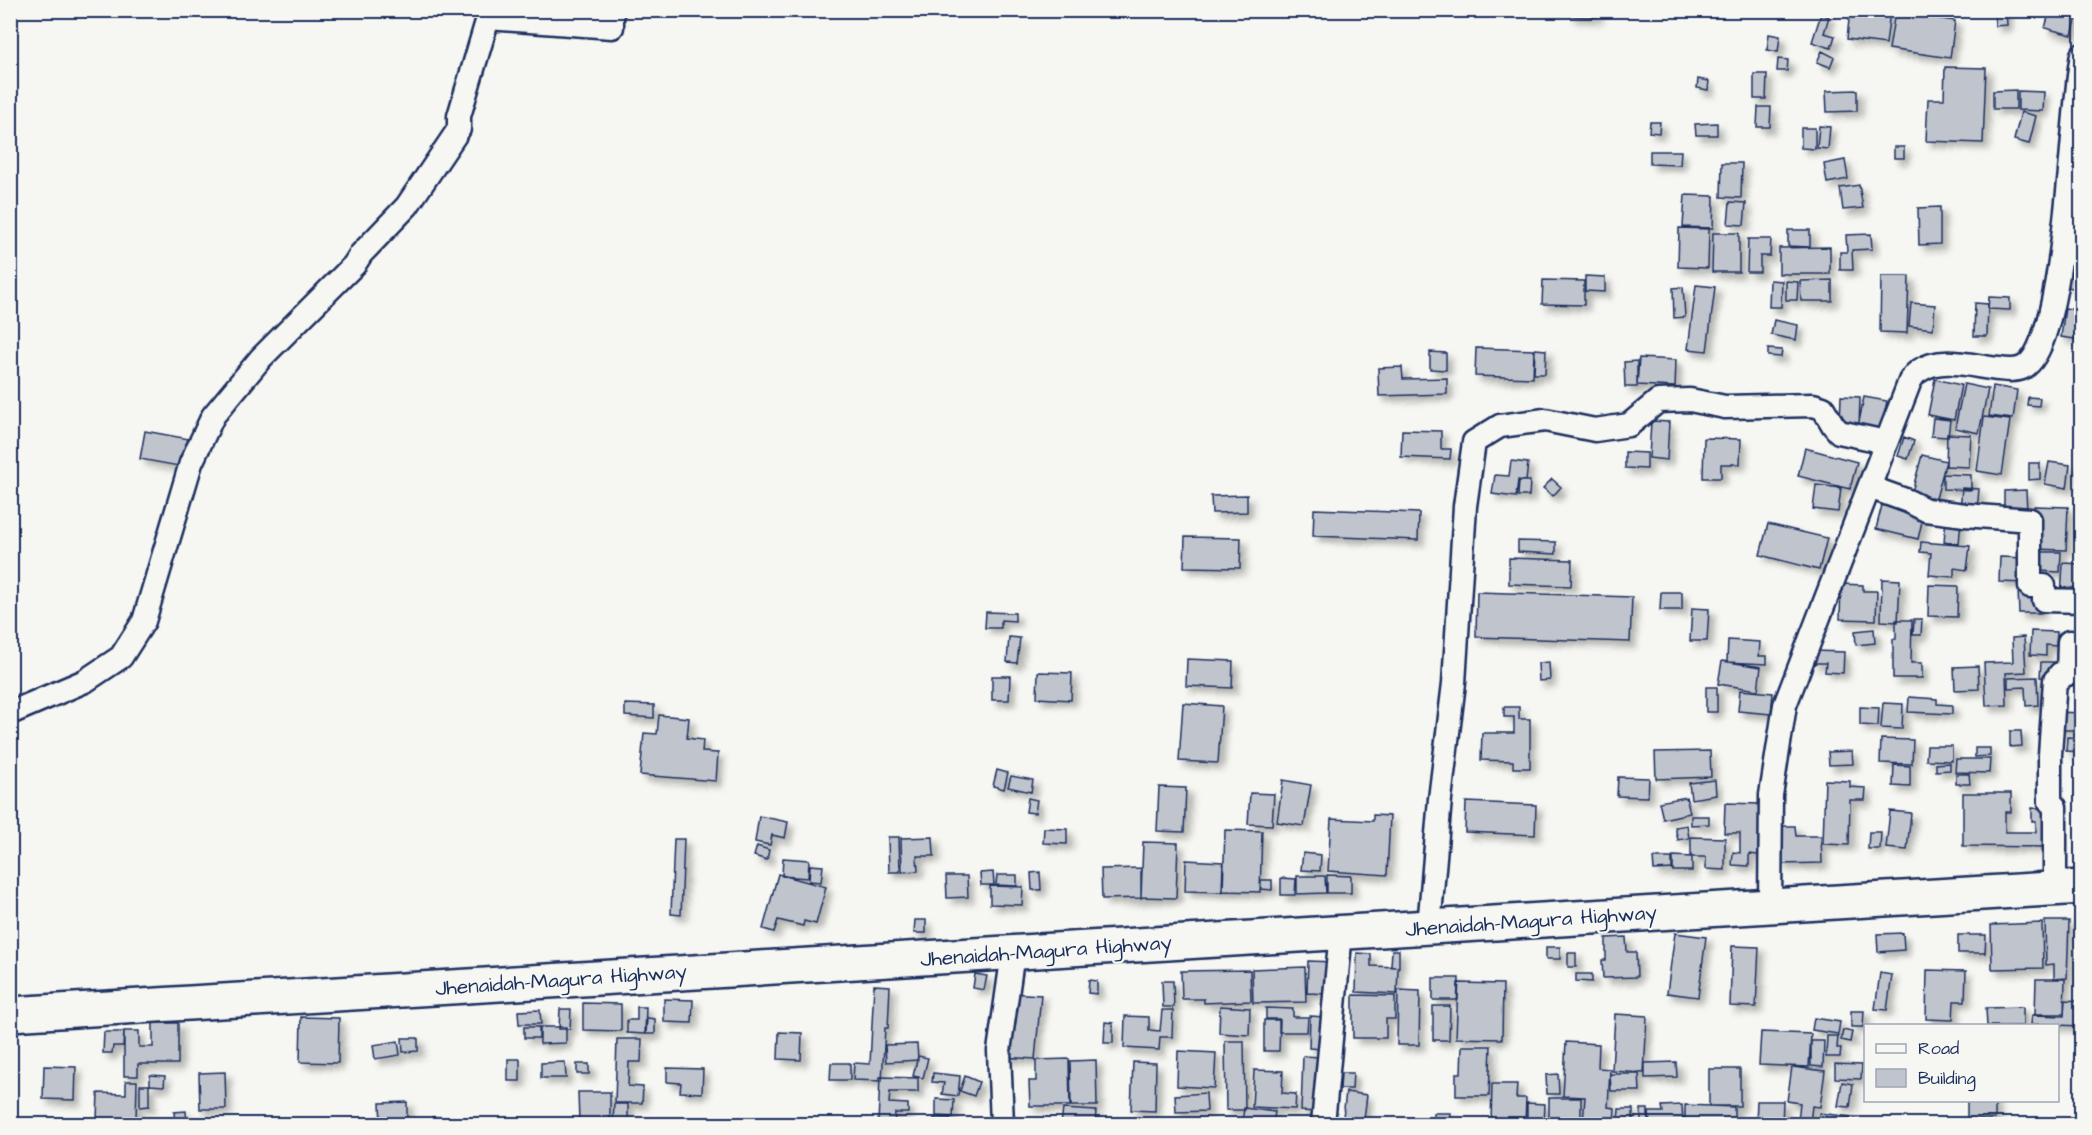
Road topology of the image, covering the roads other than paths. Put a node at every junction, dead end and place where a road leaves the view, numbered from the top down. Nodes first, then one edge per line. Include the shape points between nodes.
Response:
1 (612, 10) edge
2 (488, 14) edge
3 (2082, 55) edge
4 (1886, 442) junction
5 (1869, 487) junction
6 (2082, 601) edge
7 (2082, 643) edge
8 (10, 713) edge
9 (2068, 888) edge
10 (1770, 906) junction
11 (1429, 927) junction
12 (1341, 932) junction
13 (1013, 953) junction
14 (10, 1014) edge
15 (1324, 1124) edge
16 (1002, 1125) edge

1 - 2 street via 612,27
2 - 8 street via 459,116 459,129 407,206 347,273 261,358 213,416 192,462 144,621 121,657 85,681
3 - 4 street via 2059,269 2041,343 2023,368 1947,363 1918,371 1910,381
4 - 5 street
4 - 11 street via 1839,432 1823,408 1813,405 1725,407 1690,400 1658,401 1629,425 1595,430 1545,420 1500,426 1474,442 1465,506 1454,683
5 - 6 street via 1926,510 2030,520 2030,586 2044,586 2044,600
5 - 10 street via 1785,705 1771,795
7 - 9 street via 2069,642 2068,674 2060,674 2060,679 2055,680 2050,802 2055,807
9 - 10 highway, Jhenaidah-Magura Highway
10 - 11 highway, Jhenaidah-Magura Highway
11 - 12 highway, Jhenaidah-Magura Highway
12 - 13 highway, Jhenaidah-Magura Highway
12 - 15 street
13 - 14 highway, Jhenaidah-Magura Highway
13 - 16 street via 999,1051

